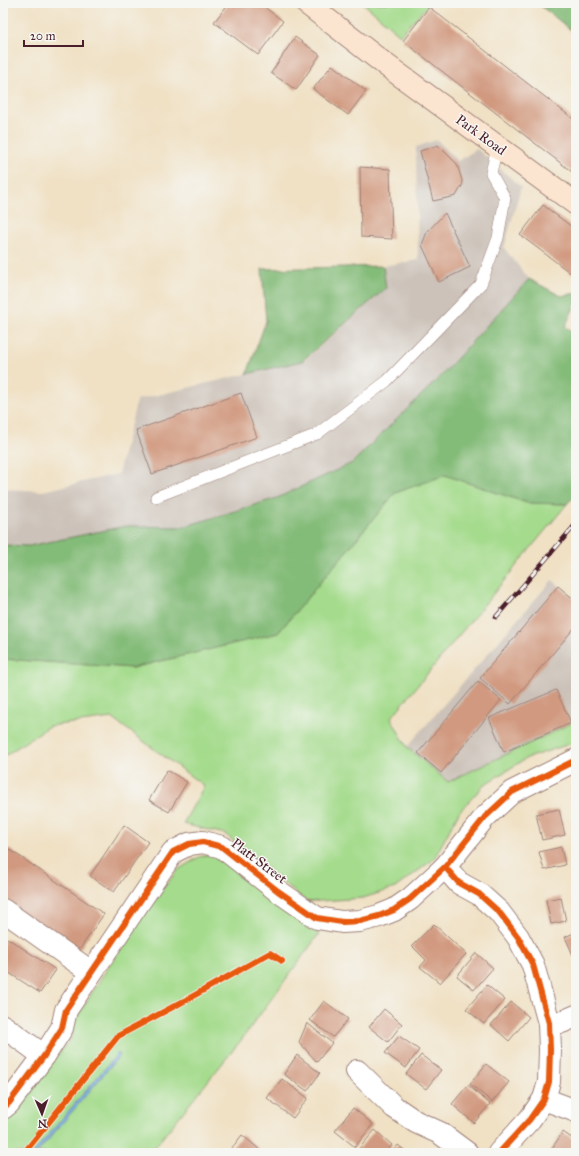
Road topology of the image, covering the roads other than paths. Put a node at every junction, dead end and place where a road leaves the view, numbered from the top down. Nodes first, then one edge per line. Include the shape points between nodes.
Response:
1 (306, 3) edge
2 (497, 147) junction
3 (576, 204) edge
4 (156, 497) dead end
5 (576, 760) edge
6 (445, 867) junction
7 (3, 910) edge
8 (91, 972) junction
9 (576, 1016) edge
10 (549, 1023) junction
11 (3, 1026) edge
12 (44, 1056) junction
13 (357, 1071) dead end
14 (544, 1099) junction
15 (3, 1108) edge
16 (576, 1111) edge
17 (467, 1153) edge
18 (499, 1153) edge

1 - 2 street, Park Road
2 - 3 street, Park Road
2 - 4 lane via 491,173 505,198 498,238 481,284 438,330 387,381 318,434
5 - 6 street, Platt Street via 512,792 485,817
6 - 8 street, Platt Street via 394,910 360,921 327,921 317,918 222,847 203,842 189,844 173,852
6 - 10 street via 459,883 479,894 499,912 518,937 533,965
7 - 8 street
8 - 12 street, Platt Street via 66,1010 62,1028
9 - 10 street via 562,1022
10 - 14 street via 549,1082
11 - 12 street
12 - 15 street, Platt Street
13 - 17 street via 394,1107 416,1122 440,1133
14 - 16 street
14 - 18 street via 530,1119

